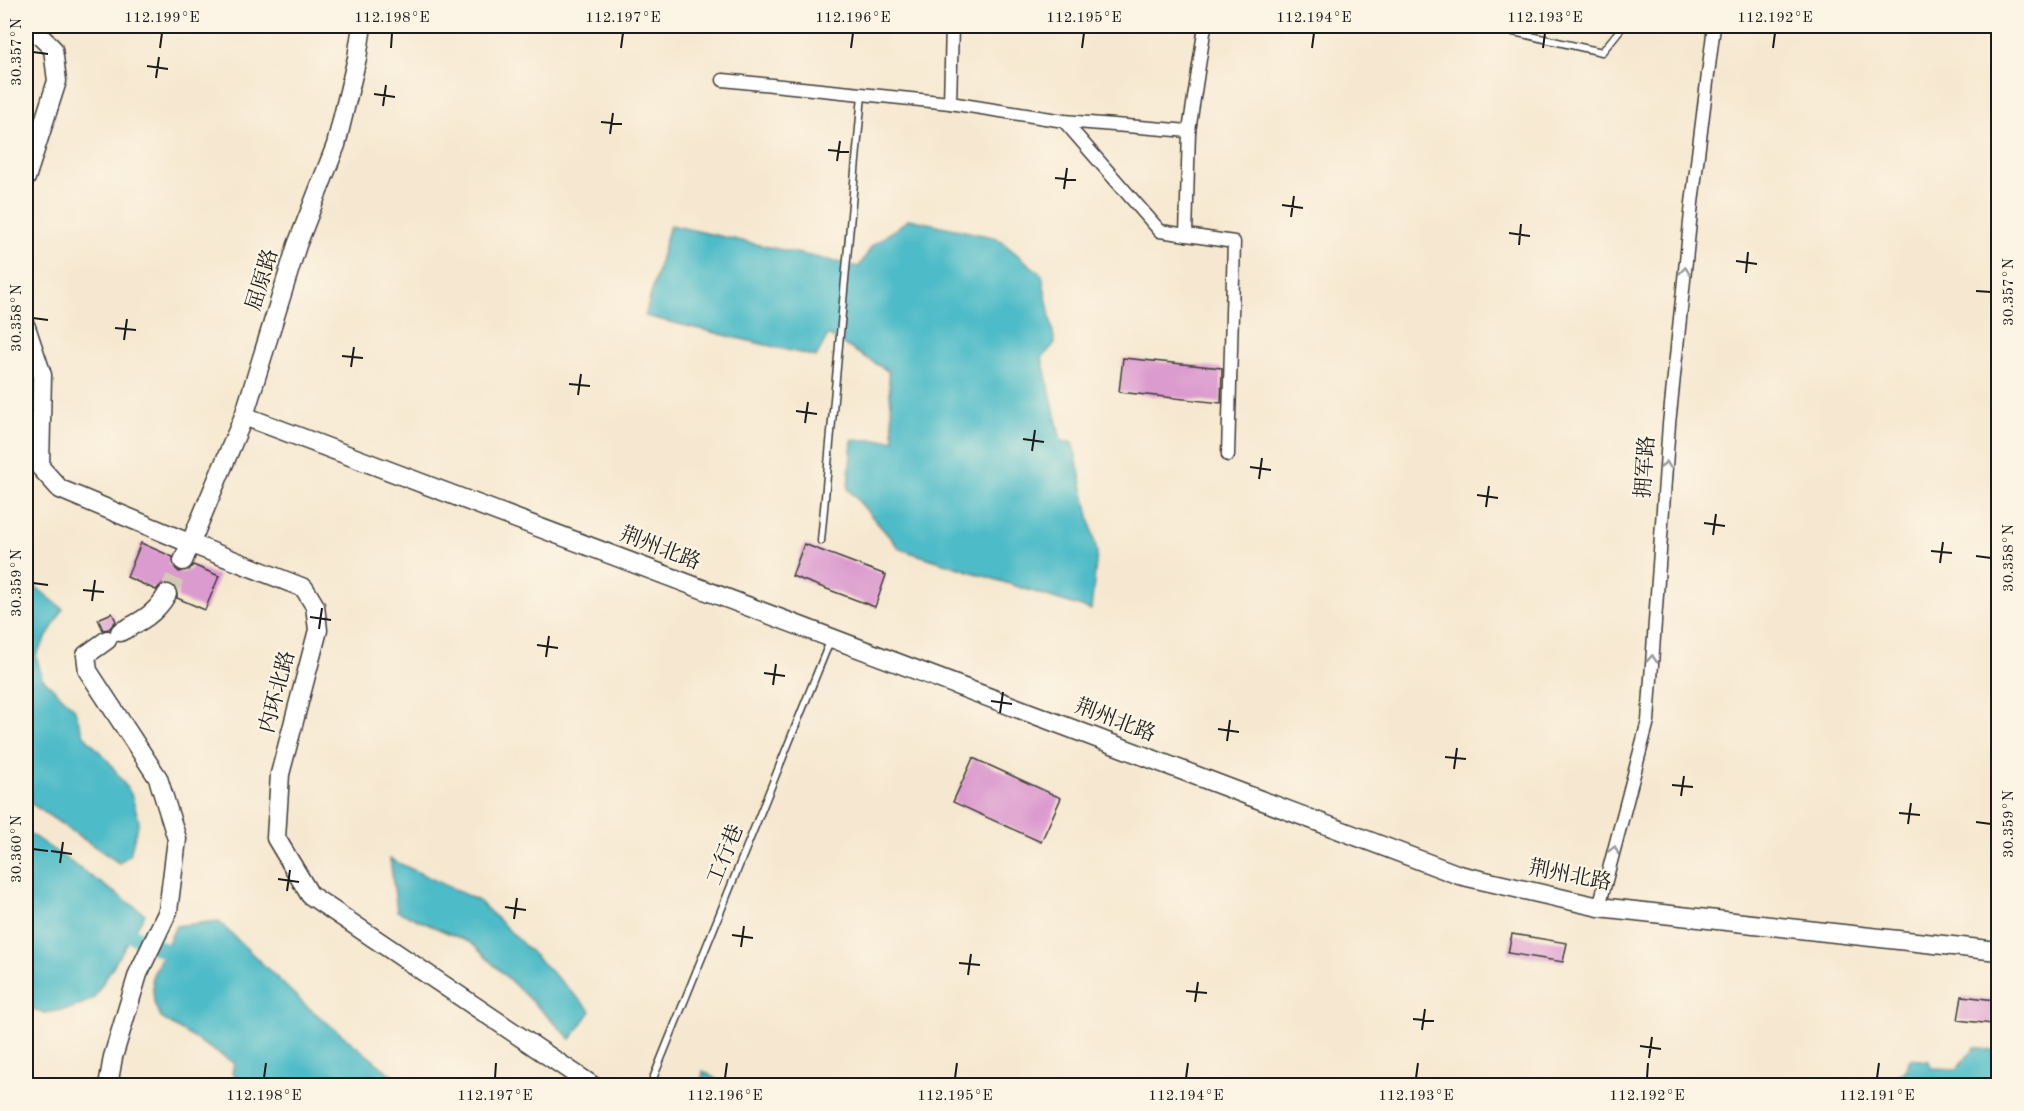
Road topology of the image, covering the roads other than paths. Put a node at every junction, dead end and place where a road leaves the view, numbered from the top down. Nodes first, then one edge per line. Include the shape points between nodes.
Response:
1 (30, 26) edge
2 (362, 26) edge
3 (952, 26) edge
4 (1205, 26) edge
5 (1487, 26) edge
6 (1623, 26) edge
7 (1714, 26) edge
8 (723, 80) dead end
9 (862, 94) junction
10 (950, 103) junction
11 (1064, 121) junction
12 (1189, 131) junction
13 (26, 178) edge
14 (1186, 235) junction
15 (26, 327) edge
16 (244, 416) junction
17 (1228, 455) dead end
18 (821, 541) dead end
19 (189, 543) junction
20 (183, 561) tunnel mouth
21 (167, 594) tunnel mouth
22 (832, 638) junction
23 (1599, 906) junction
24 (1998, 951) edge
25 (110, 1077) edge
26 (594, 1086) edge
27 (651, 1086) edge

1 - 13 street via 53,49 57,81
2 - 16 street, 屈原路 via 336,145 297,245
3 - 10 street
4 - 12 street
5 - 6 lane via 1602,51
23 -> 7 street, 拥军路 via 1648,721 1669,424
8 - 9 street
9 - 10 street
9 - 18 lane
10 - 11 street
11 - 12 street
11 - 14 street via 1160,231
12 - 14 street
14 - 17 street via 1234,242
15 - 19 street, 内环北路 via 42,375 40,467 60,489
16 - 19 street, 屈原路
16 - 22 street, 荆州北路
19 - 20 street, 屈原路
19 - 26 street, 内环北路 via 304,588 315,606 318,630 280,774 276,838 310,895
21 - 25 street via 160,607 86,655 88,671 158,778 177,839 168,911 138,974
22 - 23 street, 荆州北路 via 1459,876
22 - 27 lane, 工行巷
23 - 24 street, 荆州北路

